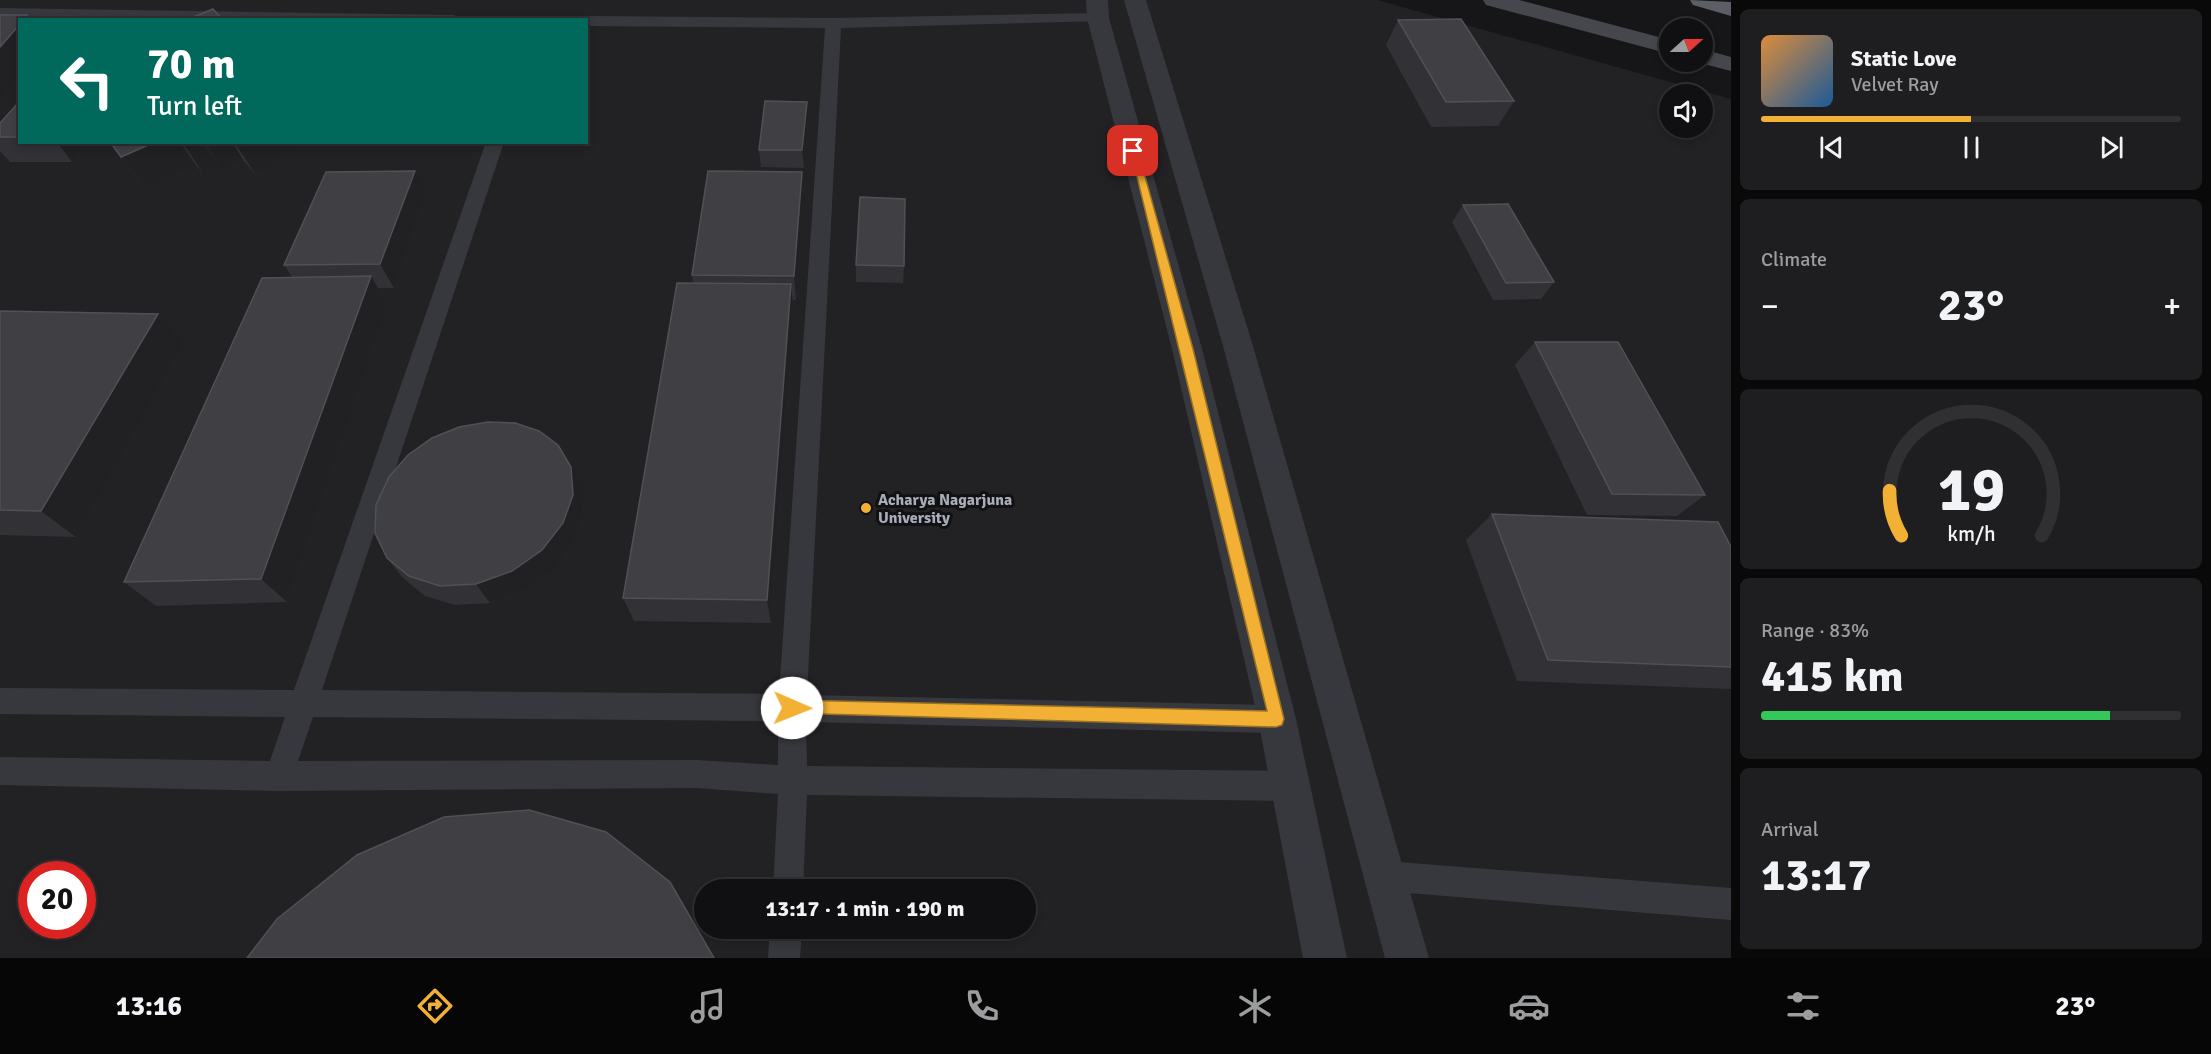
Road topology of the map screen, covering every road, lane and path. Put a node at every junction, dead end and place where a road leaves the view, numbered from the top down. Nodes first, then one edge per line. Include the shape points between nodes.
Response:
1 (1135, 0) edge
2 (1494, 0) edge
3 (1701, 0) edge
4 (1097, 9) edge
5 (1731, 9) edge
6 (0, 13) edge
7 (324, 18) edge
8 (588, 21) edge
9 (832, 23) junction
10 (1659, 44) edge
11 (1713, 59) edge
12 (1731, 64) edge
13 (494, 144) edge
14 (0, 701) edge
15 (304, 703) junction
16 (792, 708) junction
17 (1276, 719) junction
18 (0, 771) edge
19 (279, 776) junction
20 (793, 780) junction
21 (1288, 786) junction
22 (1385, 876) junction
23 (788, 879) edge
24 (1731, 904) edge
25 (785, 939) edge
26 (784, 958) edge
27 (1325, 958) edge
28 (1407, 958) edge

1 - 22 street via 1235,334
2 - 10 main road
3 - 5 highway
4 - 9 lane
4 - 17 street via 1187,349
6 - 7 lane
8 - 9 lane
9 - 16 lane
11 - 12 main road
13 - 15 lane
14 - 15 lane
15 - 16 lane
15 - 19 lane
16 - 17 lane
16 - 20 lane
17 - 21 street
18 - 19 lane
19 - 20 lane via 696,774
20 - 21 lane
20 - 23 lane
21 - 27 street
22 - 24 lane
22 - 28 street
25 - 26 lane

